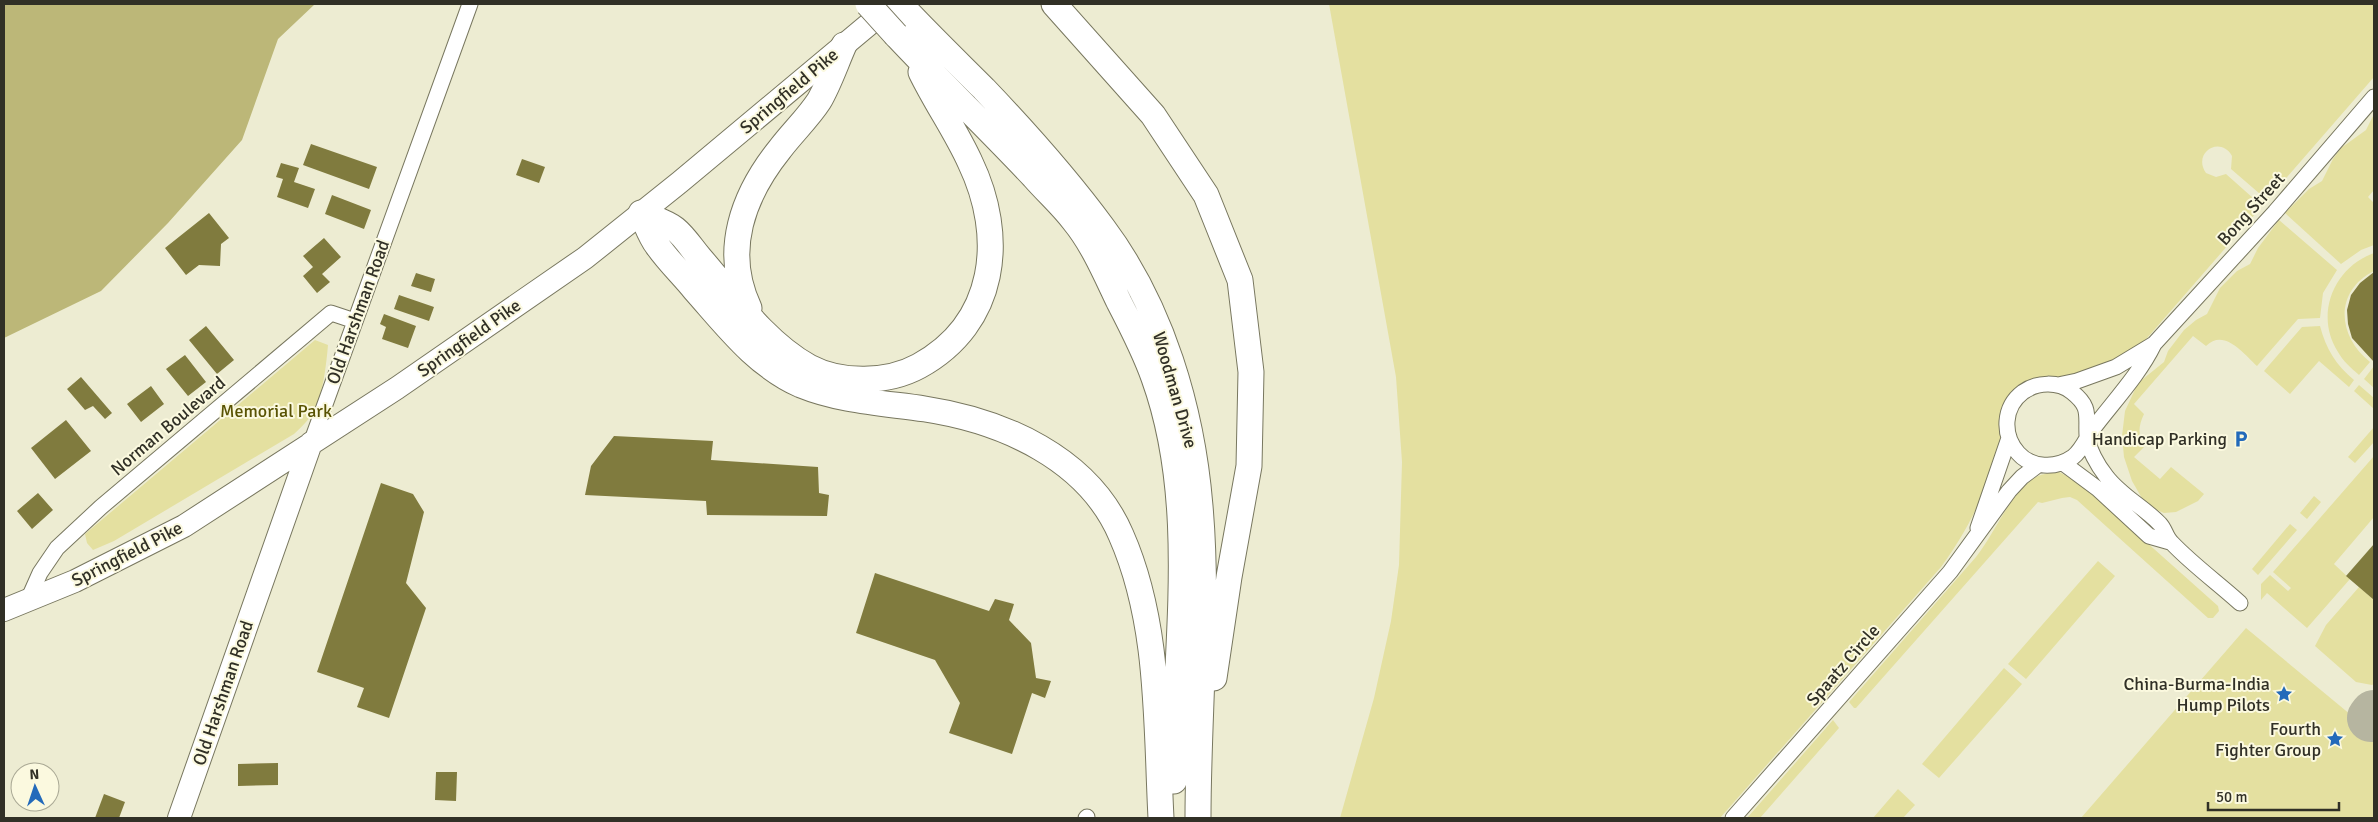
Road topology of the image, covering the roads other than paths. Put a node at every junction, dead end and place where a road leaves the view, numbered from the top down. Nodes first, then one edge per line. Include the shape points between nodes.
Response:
1 (470, 4) edge
2 (868, 4) edge
3 (893, 4) edge
4 (1054, 4) edge
5 (905, 27) edge
6 (844, 45) junction
7 (2374, 97) edge
8 (641, 213) junction
9 (354, 322) junction
10 (765, 333) junction
11 (2154, 344) junction
12 (2058, 385) junction
13 (2087, 436) junction
14 (2009, 438) junction
15 (311, 443) junction
16 (2063, 463) junction
17 (2038, 464) junction
18 (1976, 534) junction
19 (2170, 542) junction
20 (28, 600) junction
21 (2240, 603) dead end
22 (4, 610) edge
23 (1198, 814) edge
24 (179, 818) edge
25 (1162, 818) edge
26 (1174, 818) edge
27 (1733, 818) edge

1 - 9 street, Old Harshman Road
2 - 5 main road, bridge
3 - 6 main road, Springfield Pike
4 - 23 main road via 1158,123 1206,195 1240,280 1251,372 1249,466 1226,595
5 - 10 main road via 929,89 971,164 983,197 991,257 988,282 976,312 958,337 936,356 912,370 887,377 833,376 785,352
5 - 23 main road, Woodman Drive via 1048,158 1104,229 1136,278 1167,348 1191,436 1200,506 1203,577
5 - 26 main road, Woodman Drive via 993,133 1075,221 1141,344 1155,380 1170,437 1180,541
6 - 8 main road, Springfield Pike
6 - 10 main road via 819,101 778,151 745,204 736,251 738,275 752,315
7 - 11 street, Bong Street via 2275,212
8 - 10 main road via 675,229
8 - 15 main road, Springfield Pike via 577,263 397,388
8 - 25 main road via 656,244 734,335 760,361 781,374 824,392 928,409 982,423 1043,448 1076,471 1101,501 1120,532 1134,565 1144,602 1153,666
9 - 15 street, Old Harshman Road
9 - 20 street, Norman Boulevard via 331,313 101,507 57,548 40,573
11 - 12 street via 2116,367
11 - 13 street via 2145,362
12 - 13 street via 2080,399 2089,424
12 - 14 street via 2033,386 2022,393 2008,414
13 - 16 street via 2078,452
13 - 19 street via 2096,462 2108,478 2161,525
14 - 17 street via 2020,455
14 - 18 street
15 - 20 main road, Springfield Pike via 184,526 114,562
15 - 24 main road, Old Harshman Road
16 - 17 street
16 - 19 street via 2098,489 2149,536
17 - 18 street via 2022,477
18 - 27 street, Spaatz Circle via 1950,572
19 - 21 street
20 - 22 main road, Springfield Pike

